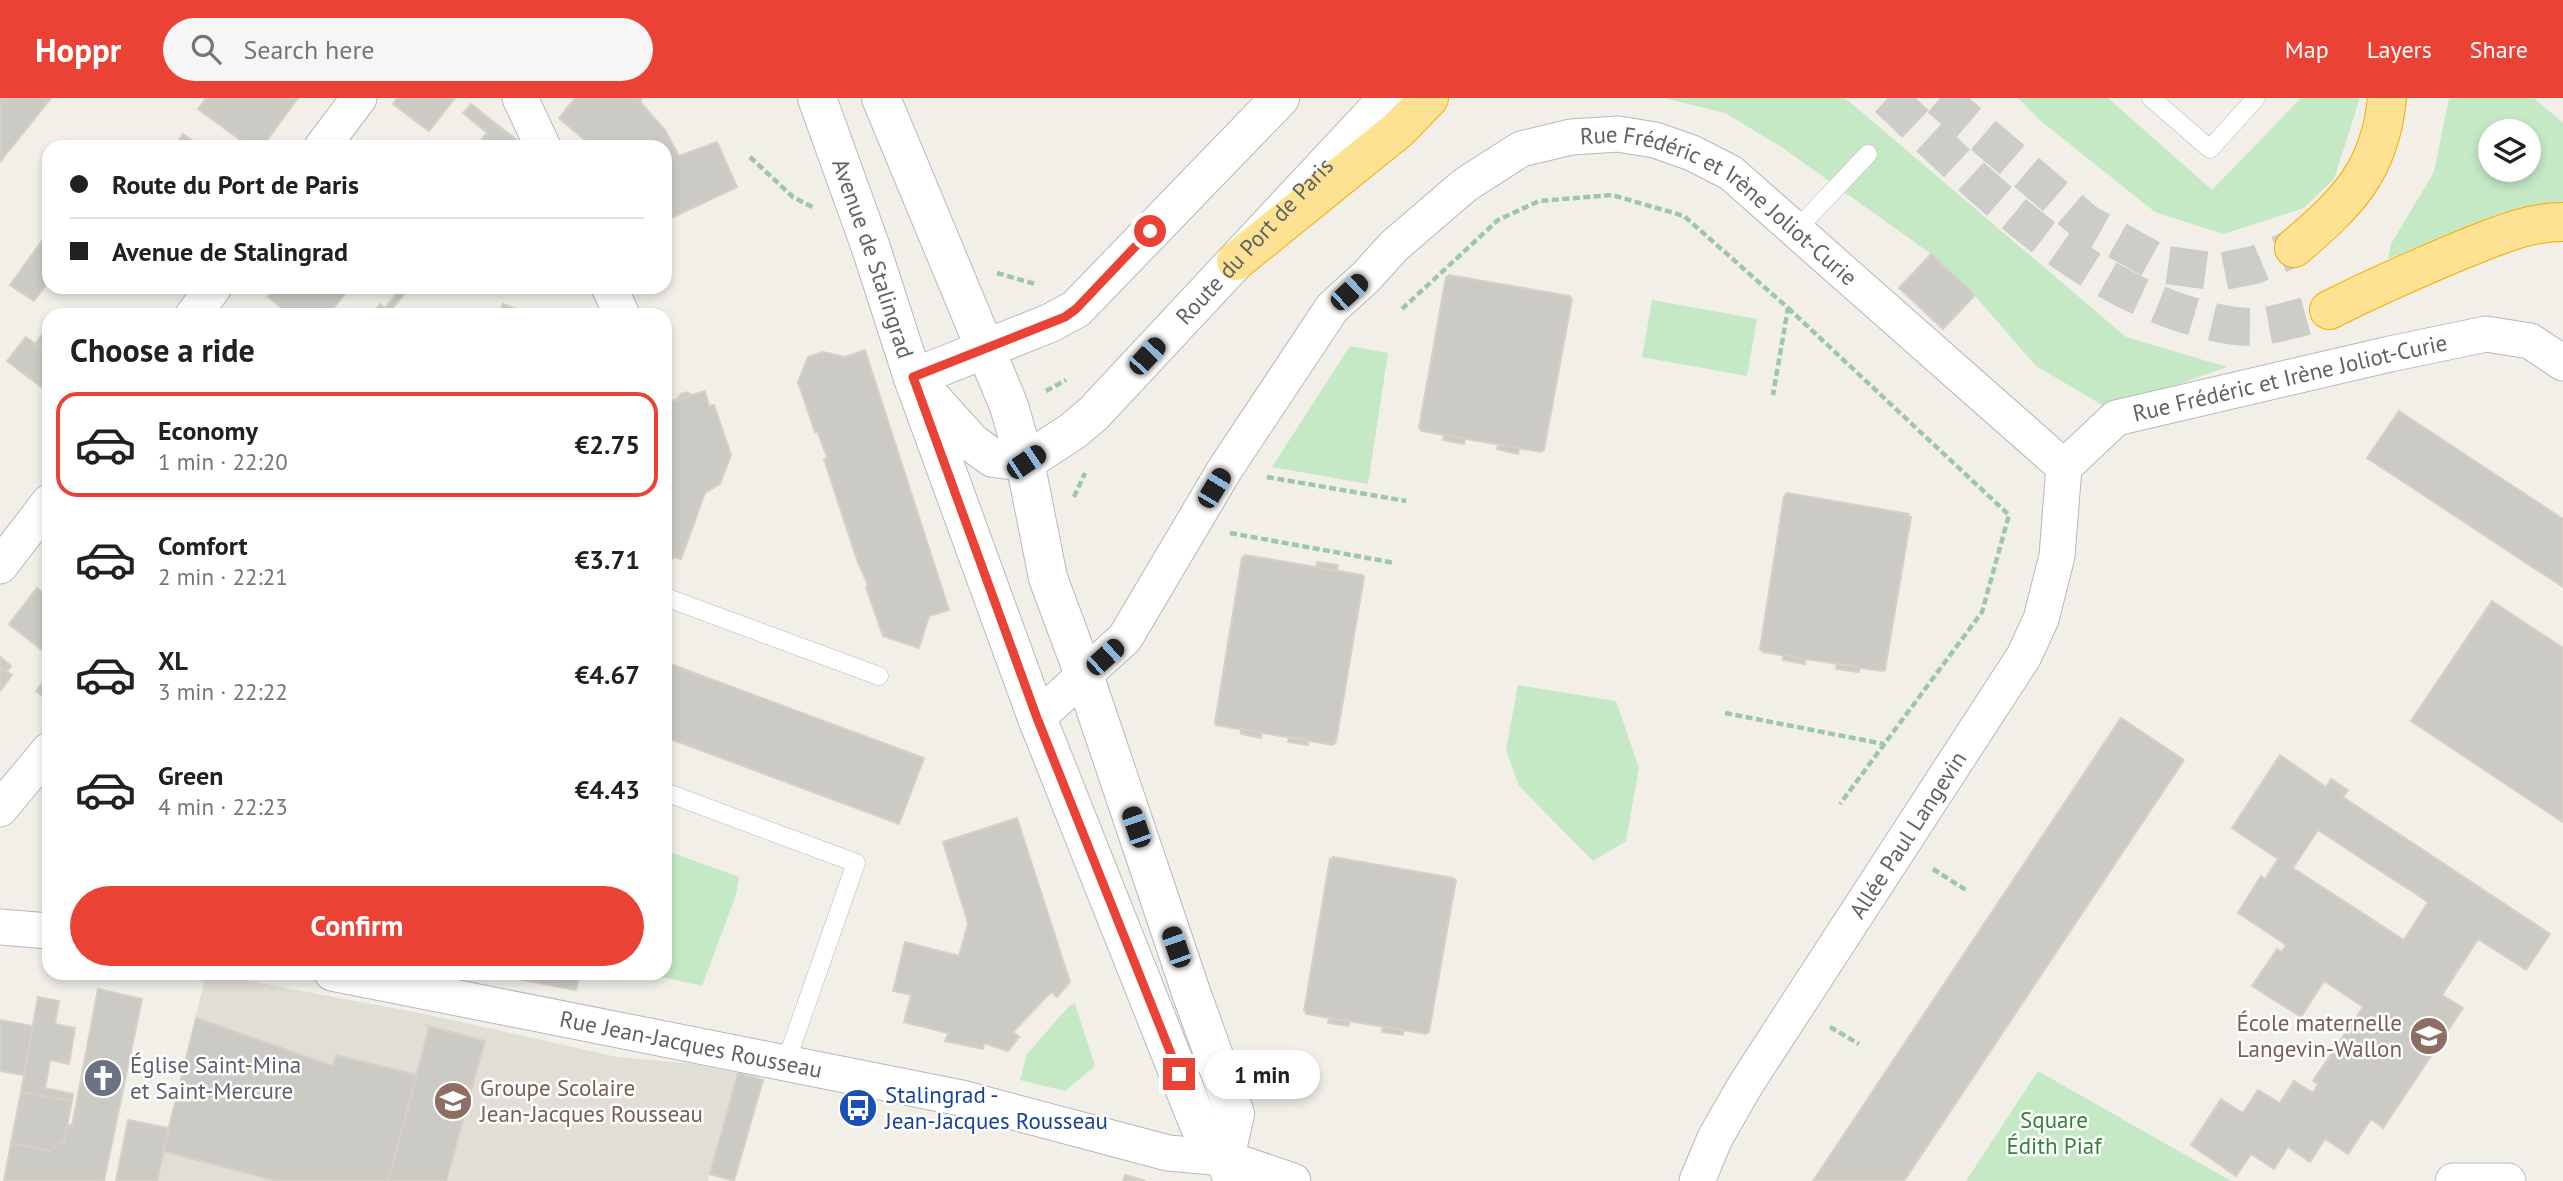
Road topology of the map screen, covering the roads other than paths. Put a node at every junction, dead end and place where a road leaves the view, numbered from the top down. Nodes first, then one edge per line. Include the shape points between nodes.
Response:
1 (359, 98) edge
2 (520, 98) edge
3 (817, 98) edge
4 (881, 98) edge
5 (1279, 98) edge
6 (1388, 98) edge
7 (1429, 98) edge
8 (2151, 98) edge
9 (2256, 98) edge
10 (2387, 98) edge
11 (327, 140) edge
12 (540, 140) edge
13 (1868, 154) dead end
14 (2563, 222) edge
15 (1797, 229) junction
16 (2294, 248) tunnel mouth
17 (1236, 261) junction
18 (2329, 310) tunnel mouth
19 (986, 349) junction
20 (2563, 363) edge
21 (913, 377) junction
22 (1026, 462) junction
23 (2064, 467) junction
24 (42, 511) edge
25 (0, 566) edge
26 (672, 600) edge
27 (879, 676) dead end
28 (1084, 676) junction
29 (1037, 718) junction
30 (42, 758) edge
31 (672, 795) edge
32 (0, 809) edge
33 (0, 927) edge
34 (42, 930) edge
35 (368, 980) edge
36 (786, 1062) junction
37 (1229, 1169) edge
38 (1293, 1181) edge
39 (1697, 1181) edge
40 (2453, 1181) edge
41 (2508, 1181) edge

1 - 11 street
2 - 12 street
3 - 21 main road, Avenue de Stalingrad
4 - 19 main road
5 - 19 main road via 1076,309
6 - 17 main road, Route du Port de Paris
7 - 17 highway via 1398,130
8 - 9 lane via 2210,149
10 - 16 highway via 2385,121 2369,167 2338,210
13 - 15 lane
14 - 18 highway via 2540,222 2505,233
15 - 23 street, Rue Frédéric et Irène Joliot-Curie
15 - 28 street, Rue Frédéric et Irène Joliot-Curie via 1731,173 1655,141 1618,134 1571,137 1521,149 1465,185 1332,308 1225,469 1125,638
17 - 22 main road, Route du Port de Paris via 1094,413
19 - 21 main road
19 - 22 main road
20 - 23 street, Rue Frédéric et Irène Joliot-Curie via 2530,341 2486,334 2390,354 2116,418
21 - 22 main road via 980,449 993,458
21 - 29 main road, Avenue de Stalingrad
22 - 28 main road via 1048,578
23 - 39 street, Allée Paul Langevin via 2057,556 2041,619 2024,656 1746,1084
24 - 25 street
26 - 27 lane
28 - 29 street, Rue Frédéric et Irène Joliot-Curie
28 - 37 main road via 1236,1114
29 - 37 main road, Avenue de Stalingrad via 1199,1125
30 - 32 street
31 - 36 lane via 856,863
33 - 34 street
35 - 36 street, Rue Jean-Jacques Rousseau
36 - 37 street, Rue Jean-Jacques Rousseau via 961,1098
37 - 38 street, Rue Jean-Jacques Rousseau
40 - 41 street

